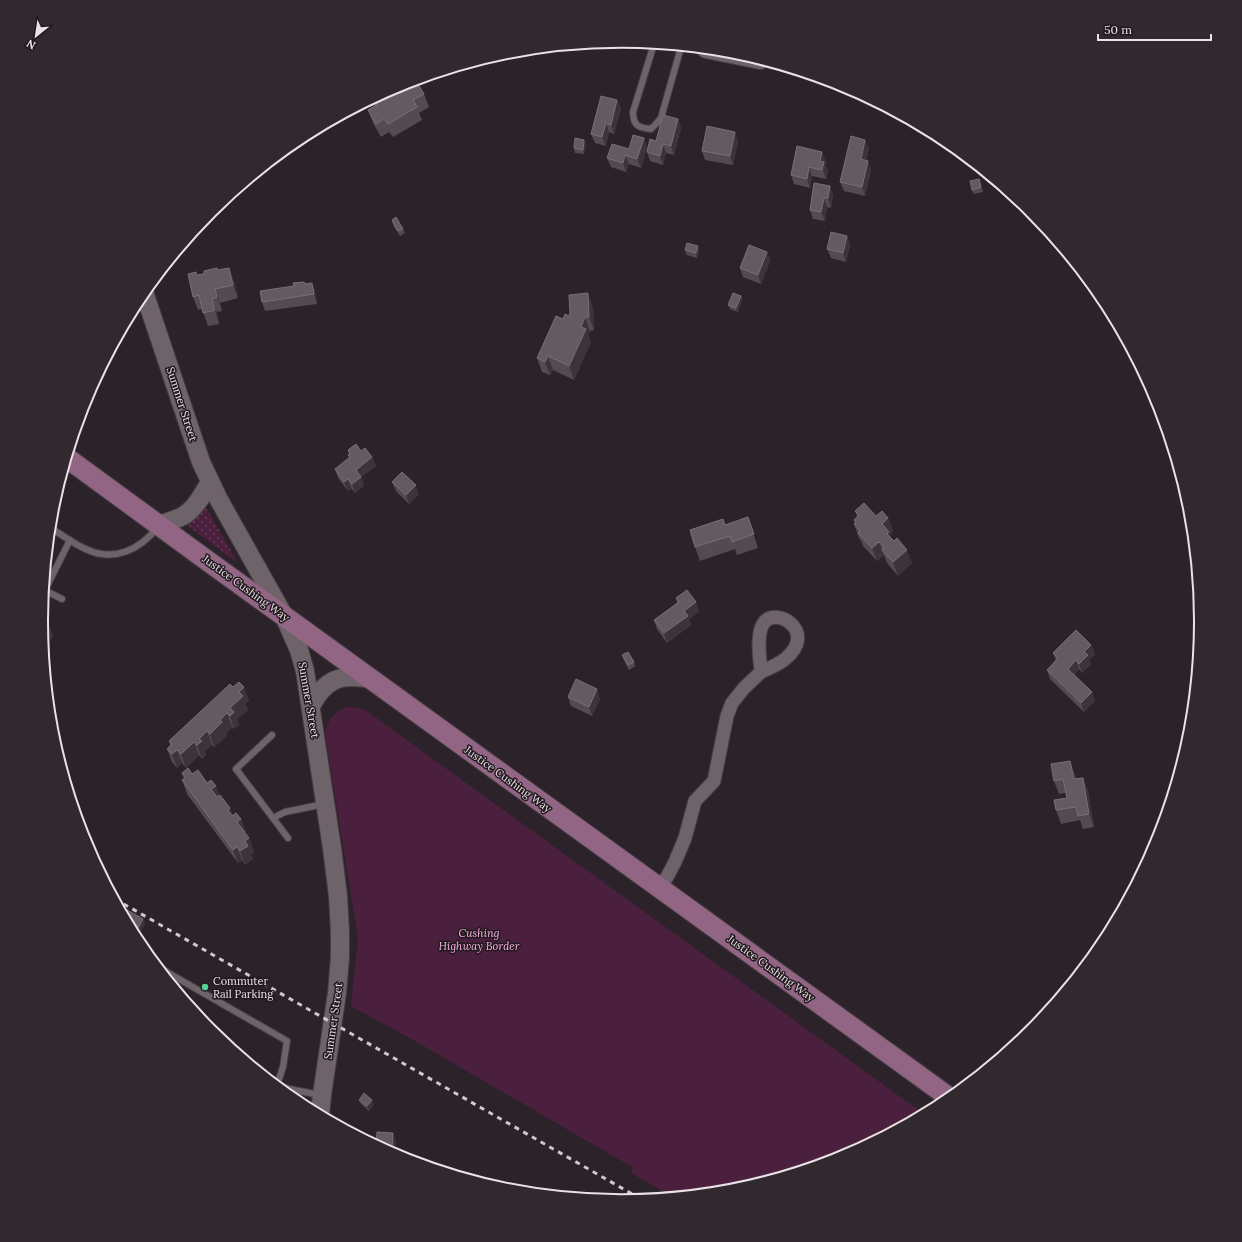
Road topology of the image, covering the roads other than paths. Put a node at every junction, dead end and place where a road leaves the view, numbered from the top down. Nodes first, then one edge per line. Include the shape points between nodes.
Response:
1 (653, 49) edge
2 (680, 51) edge
3 (147, 300) edge
4 (71, 461) edge
5 (210, 482) junction
6 (159, 525) junction
7 (55, 531) edge
8 (70, 540) junction
9 (49, 579) edge
10 (49, 592) edge
11 (62, 599) dead end
12 (284, 616) junction
13 (761, 672) dead end
14 (371, 679) junction
15 (311, 706) junction
16 (272, 735) dead end
17 (325, 804) junction
18 (273, 818) junction
19 (288, 838) dead end
20 (659, 888) junction
21 (169, 973) edge
22 (278, 1080) edge
23 (292, 1090) edge
24 (944, 1094) edge
25 (322, 1095) junction
26 (321, 1108) edge

1 - 2 lane via 633,112 633,119 642,129 651,129 661,118
3 - 5 street, Summer Street
4 - 6 main road, Justice Cushing Way
5 - 6 street via 190,511
5 - 12 street, Summer Street
6 - 8 lane via 140,545 116,554 95,553
6 - 12 main road, Justice Cushing Way
7 - 8 lane
8 - 9 lane
10 - 11 lane
12 - 14 main road, Justice Cushing Way
12 - 15 street, Summer Street via 299,650
13 - 20 street via 732,703 714,781 696,801 675,862
14 - 15 street via 357,676 332,681 316,696
14 - 20 main road, Justice Cushing Way
15 - 17 street, Summer Street
16 - 18 lane via 236,769
17 - 18 lane via 296,809
17 - 25 street, Summer Street via 338,896 341,951
18 - 19 lane
20 - 24 main road, Justice Cushing Way
21 - 22 lane via 287,1041
23 - 25 lane
25 - 26 street, Summer Street

